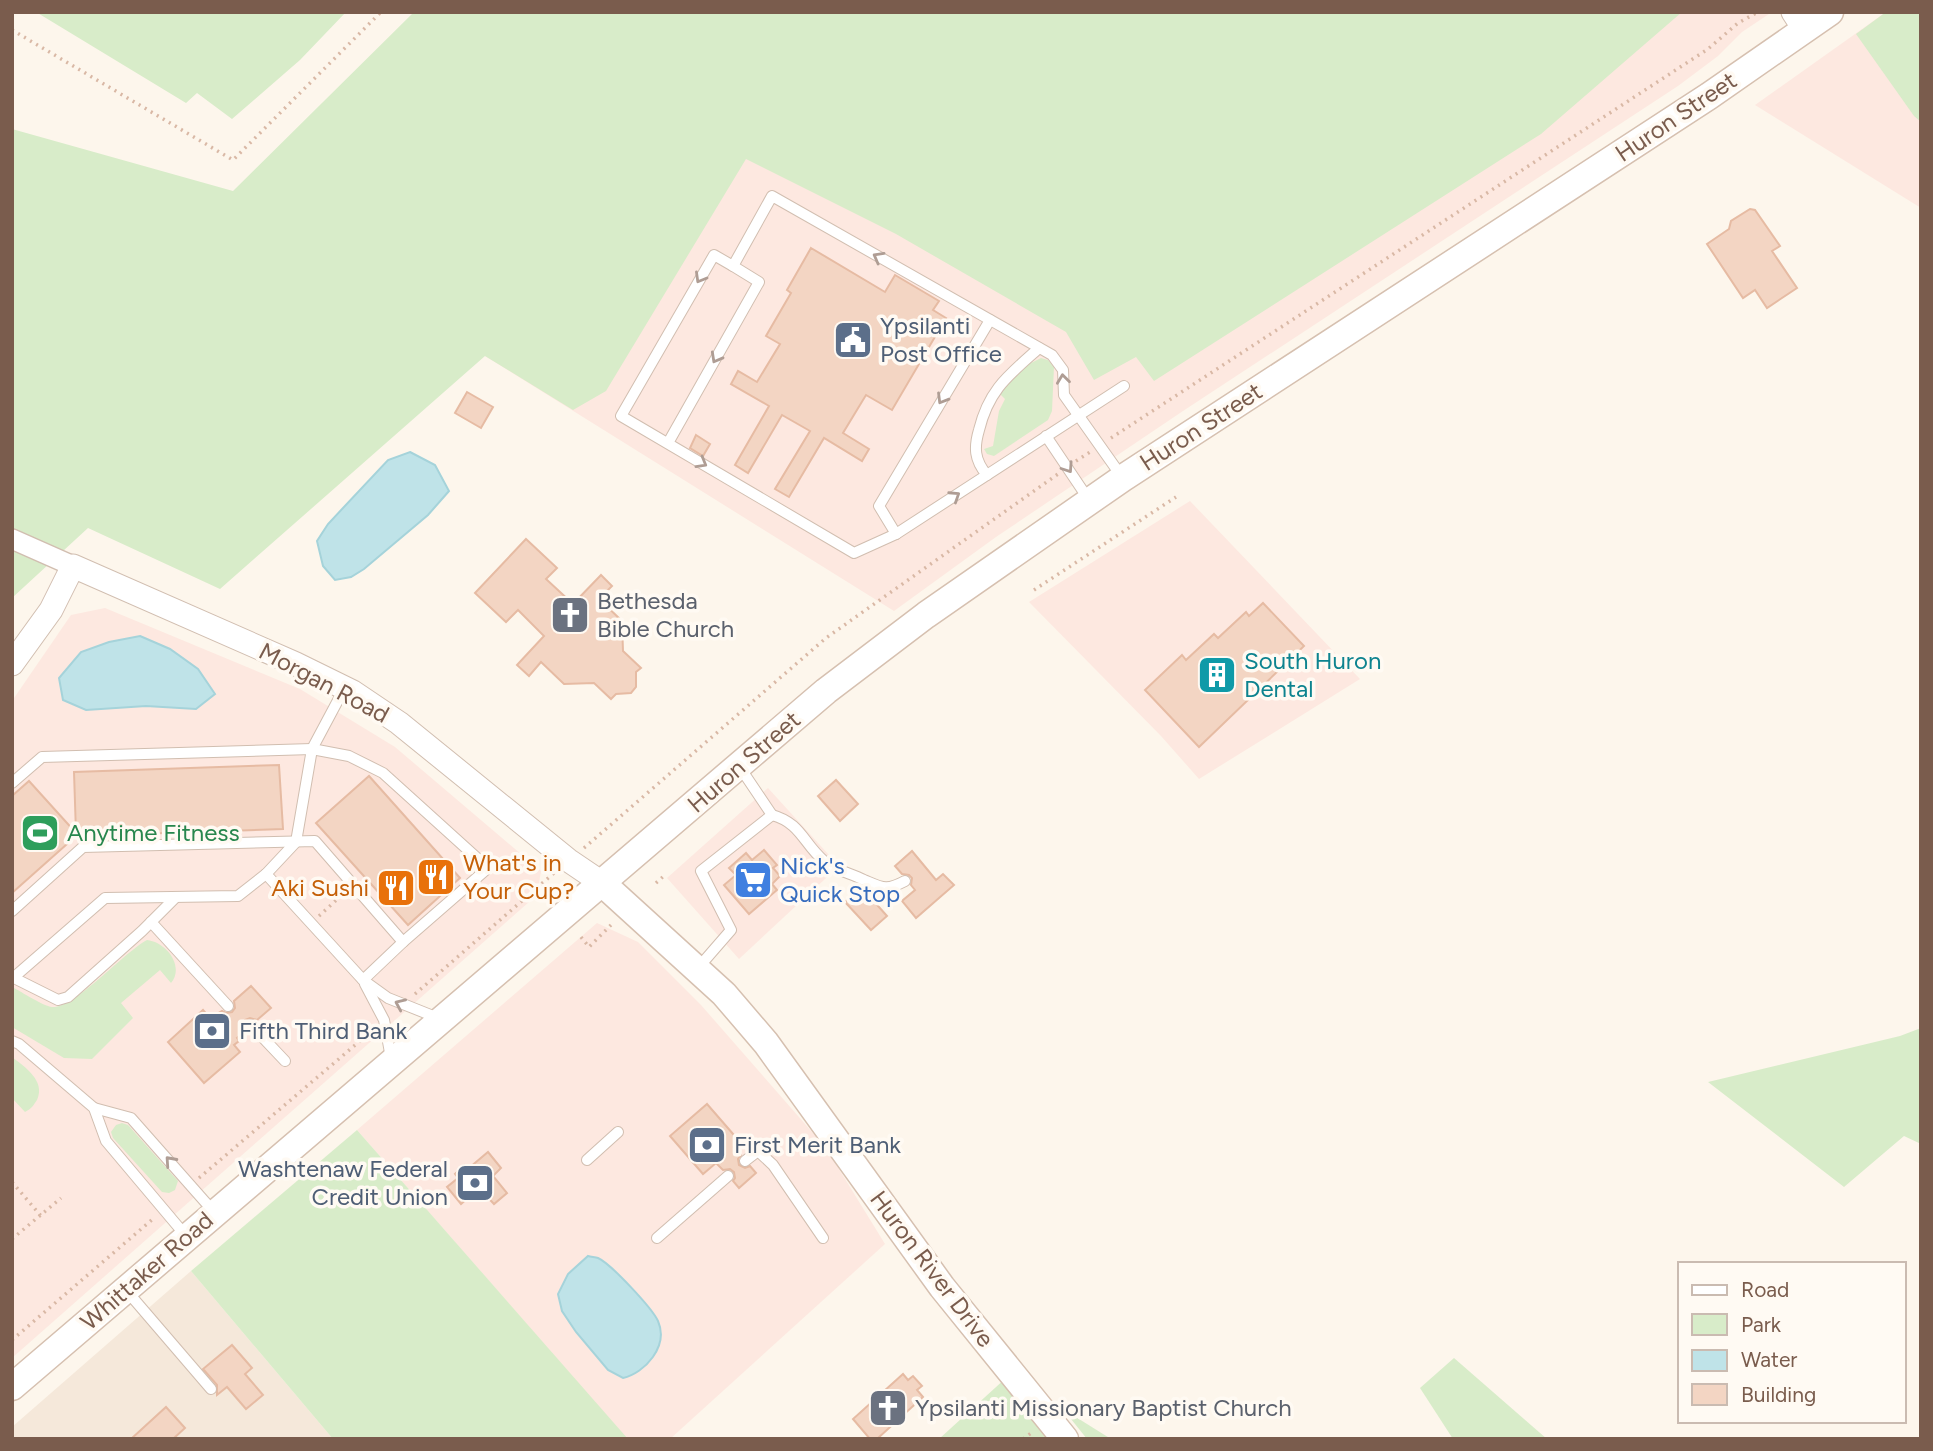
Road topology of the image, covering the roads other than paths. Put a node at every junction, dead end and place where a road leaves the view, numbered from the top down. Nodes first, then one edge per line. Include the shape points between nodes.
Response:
1 (1830, 12) edge
2 (1798, 21) edge
3 (733, 266) junction
4 (990, 320) junction
5 (1039, 348) junction
6 (1124, 386) dead end
7 (1078, 415) junction
8 (1046, 436) junction
9 (668, 443) junction
10 (987, 475) junction
11 (1123, 478) junction
12 (1090, 500) junction
13 (896, 534) junction
14 (12, 539) edge
15 (73, 566) junction
16 (12, 664) edge
17 (344, 688) junction
18 (312, 749) junction
19 (739, 766) junction
20 (12, 783) edge
21 (772, 814) junction
22 (296, 842) junction
23 (266, 874) junction
24 (905, 881) dead end
25 (602, 883) junction
26 (176, 897) junction
27 (12, 911) edge
28 (151, 922) junction
29 (403, 942) junction
30 (697, 969) junction
31 (13, 978) edge
32 (363, 980) junction
33 (228, 1006) dead end
34 (442, 1020) junction
35 (251, 1025) dead end
36 (12, 1041) edge
37 (285, 1061) dead end
38 (392, 1062) junction
39 (94, 1108) junction
40 (618, 1132) dead end
41 (587, 1160) dead end
42 (746, 1161) dead end
43 (728, 1175) dead end
44 (215, 1213) junction
45 (187, 1237) junction
46 (657, 1238) dead end
47 (823, 1238) dead end
48 (126, 1289) junction
49 (12, 1387) edge
50 (211, 1389) dead end
51 (1065, 1439) edge

1 - 2 main road, Huron Street
2 - 11 main road, Huron Street via 1709,96
4 -> 3 lane via 772,196
3 -> 9 lane via 759,282
3 -> 9 lane via 714,254 621,416
4 - 5 lane
4 -> 13 lane via 879,506
7 -> 5 lane via 1064,395 1063,370 1052,355
5 - 10 lane via 1003,382 984,408 974,449
6 - 7 lane
7 - 8 lane
7 - 11 lane
8 - 10 lane
8 -> 12 lane
9 -> 13 lane via 854,553
13 -> 10 lane
11 - 12 main road, Huron Street
12 - 19 main road, Huron Street via 926,615 826,691
14 - 15 street, Morgan Road
15 - 16 street via 51,610
15 - 17 street, Morgan Road
17 - 18 lane
17 - 25 street, Morgan Road via 399,723
18 - 20 lane via 42,757
18 - 22 lane
18 - 29 lane via 349,756 383,773 488,869
19 - 21 lane
19 - 25 main road, Huron Street
21 - 24 lane via 795,825 819,856 839,870 880,888
21 - 30 lane via 701,871 731,930
22 - 23 lane
22 - 27 lane via 83,847
22 - 29 lane via 315,841
23 - 26 lane via 238,896
23 - 32 lane
25 - 30 main road, Huron River Drive
25 - 34 main road, Whittaker Road
26 - 28 lane
26 - 31 lane via 105,898
28 - 31 lane via 68,997 58,1000
28 - 33 lane
29 - 32 lane
30 - 51 main road, Huron River Drive via 766,1043 942,1287
34 -> 32 lane via 388,998
32 - 38 lane via 384,1020
34 - 38 main road, Whittaker Road
35 - 37 lane
36 - 39 lane
38 - 44 main road, Whittaker Road
44 -> 39 lane via 131,1118
39 - 45 lane via 106,1141
40 - 41 lane
42 - 47 lane via 758,1151 773,1165
43 - 46 lane
44 - 45 main road, Whittaker Road
45 - 48 main road, Whittaker Road
48 - 49 main road, Whittaker Road
48 - 50 lane

